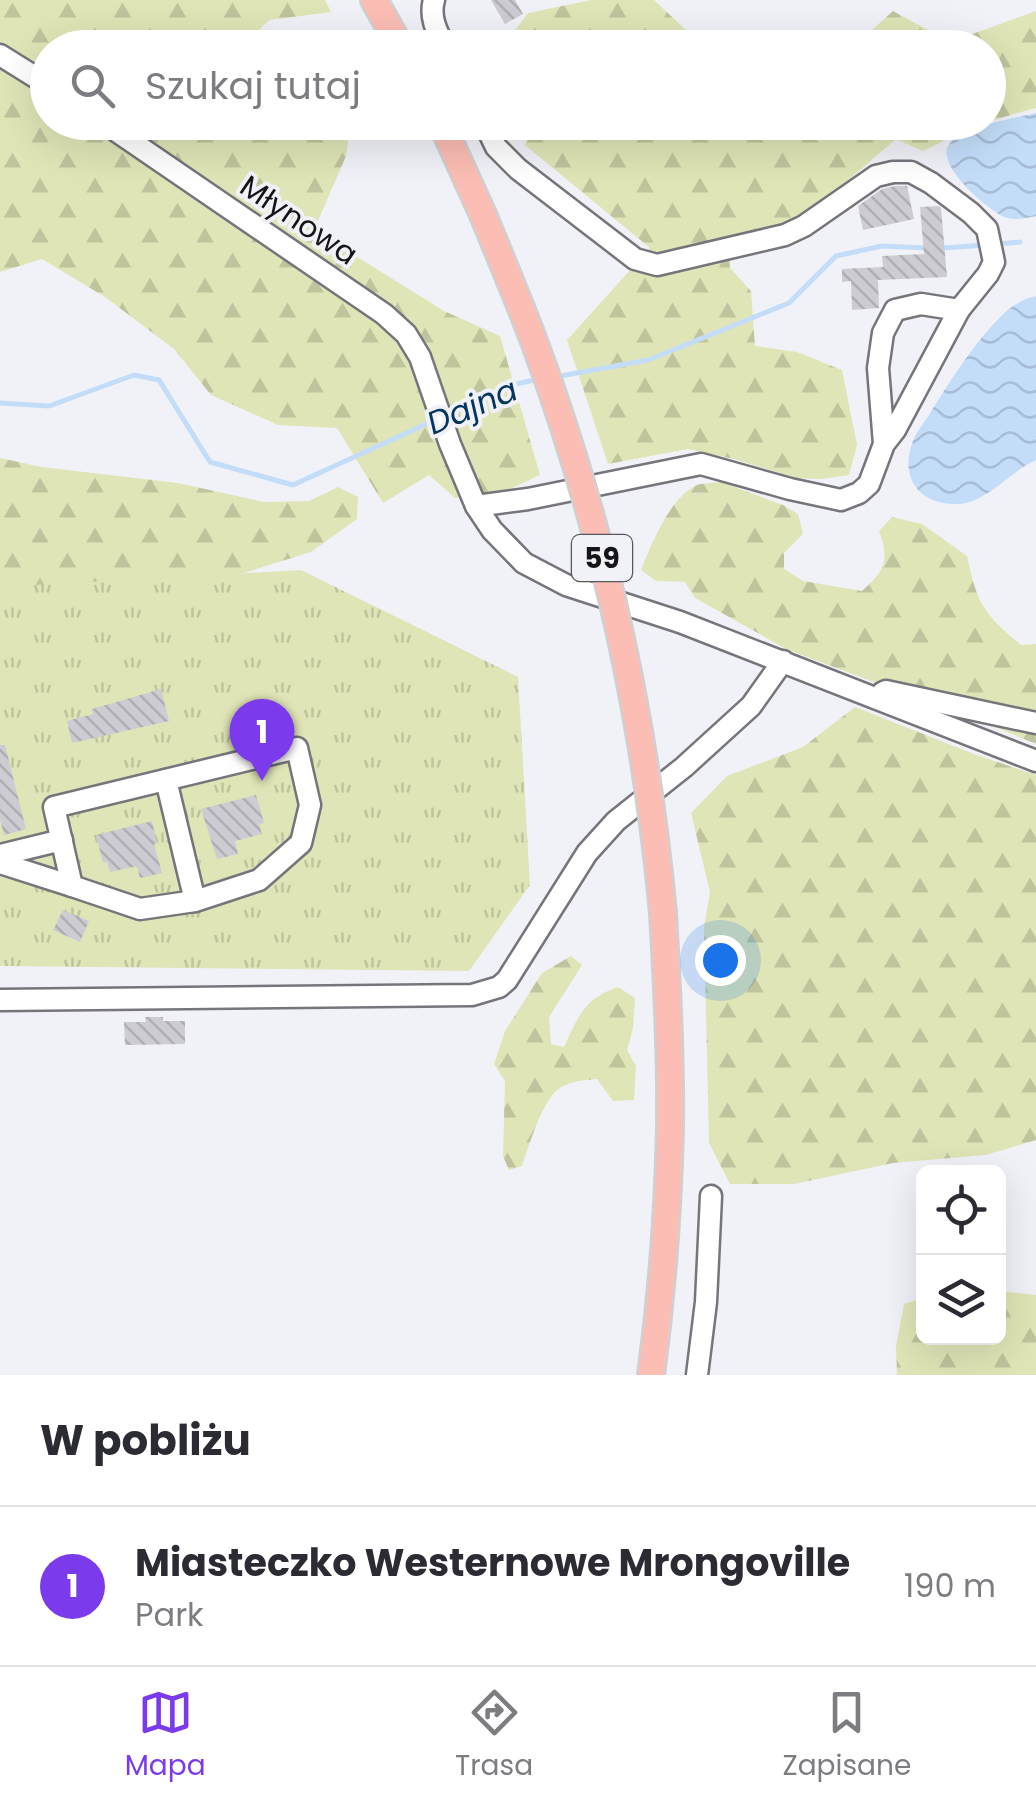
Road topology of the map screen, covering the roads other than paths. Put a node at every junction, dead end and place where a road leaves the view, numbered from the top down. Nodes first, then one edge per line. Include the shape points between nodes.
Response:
1 (374, 0) edge
2 (434, 0) edge
3 (391, 30) edge
4 (436, 30) edge
5 (0, 56) edge
6 (30, 74) edge
7 (128, 140) edge
8 (448, 140) edge
9 (493, 140) edge
10 (959, 310) junction
11 (884, 444) junction
12 (476, 506) junction
13 (783, 662) junction
14 (878, 698) junction
15 (1036, 723) edge
16 (1036, 761) edge
17 (166, 780) junction
18 (62, 840) junction
19 (0, 855) edge
20 (0, 863) edge
21 (72, 886) junction
22 (196, 901) junction
23 (0, 1000) edge
24 (711, 1196) dead end
25 (652, 1375) edge
26 (697, 1375) edge

1 - 3 main road
2 - 4 street
5 - 6 street
7 - 12 street, Młynowa via 406,334
8 - 25 main road, 59, bridge via 536,346 579,478 643,745 663,913 669,1039 670,1129
9 - 10 street via 518,169 634,259 657,265 785,236 876,176 911,172 987,229 994,262
10 - 11 street
10 - 11 street via 921,304 894,310 878,368
11 - 12 street via 868,484 840,500 701,464
12 - 13 street via 506,546 542,574
13 - 14 street
13 - 23 street via 751,706 587,853 498,987 472,995
14 - 15 street via 886,691
14 - 16 street
17 - 18 street via 54,808
17 - 22 street
17 - 22 street via 297,748 310,805 301,843 260,880
18 - 19 street
18 - 21 street
20 - 21 street
21 - 22 street via 140,909
24 - 26 street

